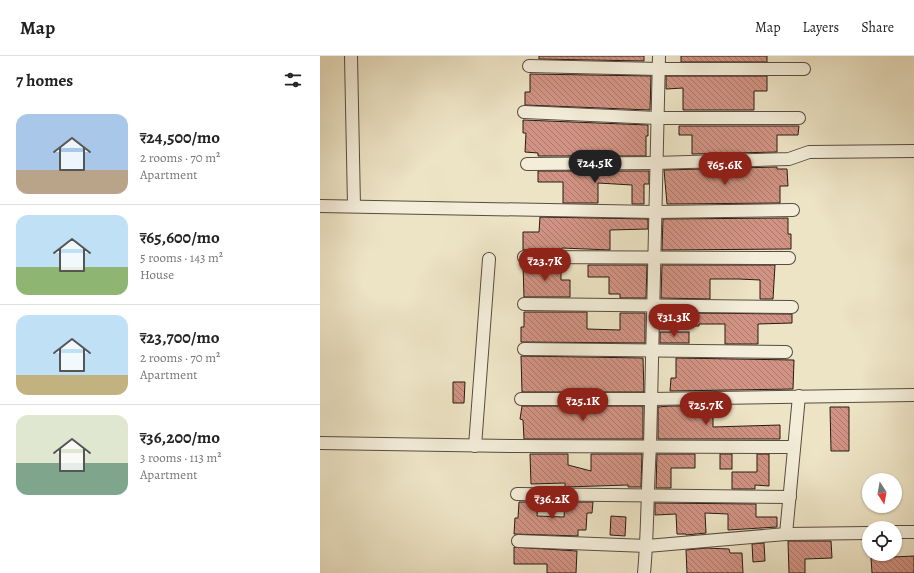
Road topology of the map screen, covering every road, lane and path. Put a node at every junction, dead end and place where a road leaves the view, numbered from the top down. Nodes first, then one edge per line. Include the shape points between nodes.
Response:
1 (351, 56) edge
2 (659, 56) edge
3 (529, 66) dead end
4 (659, 69) junction
5 (804, 69) dead end
6 (524, 112) dead end
7 (657, 118) junction
8 (799, 118) dead end
9 (914, 151) edge
10 (655, 163) junction
11 (527, 164) dead end
12 (320, 206) edge
13 (354, 206) junction
14 (793, 210) dead end
15 (655, 212) junction
16 (524, 257) dead end
17 (654, 257) junction
18 (788, 258) dead end
19 (489, 259) dead end
20 (524, 304) dead end
21 (652, 305) junction
22 (792, 307) dead end
23 (524, 350) dead end
24 (651, 352) junction
25 (786, 352) dead end
26 (914, 395) edge
27 (798, 396) junction
28 (521, 399) dead end
29 (650, 399) junction
30 (320, 443) edge
31 (475, 446) junction
32 (650, 447) junction
33 (794, 447) junction
34 (517, 494) dead end
35 (646, 496) junction
36 (790, 497) junction
37 (902, 532) edge
38 (914, 532) edge
39 (862, 533) edge
40 (786, 534) junction
41 (518, 541) dead end
42 (646, 546) junction
43 (644, 573) edge

1 - 13 street
2 - 4 street
3 - 4 street
4 - 5 street
4 - 7 street
6 - 7 street
7 - 8 street
7 - 10 street
9 - 10 street via 809,152 789,159
10 - 11 street
10 - 15 street
12 - 13 street
13 - 15 street
14 - 15 street
15 - 17 street
16 - 17 street
17 - 18 street
17 - 21 street
19 - 31 street
20 - 21 street
21 - 22 street
21 - 24 street
23 - 24 street
24 - 25 street
24 - 29 street
26 - 27 street
27 - 29 street
27 - 33 street
28 - 29 street
29 - 32 street
30 - 31 street
31 - 32 street
32 - 33 street
32 - 35 street
33 - 36 street
34 - 35 street
35 - 36 street
35 - 42 street
36 - 40 street
37 - 38 street
39 - 40 street
40 - 42 street
41 - 42 street
42 - 43 street

